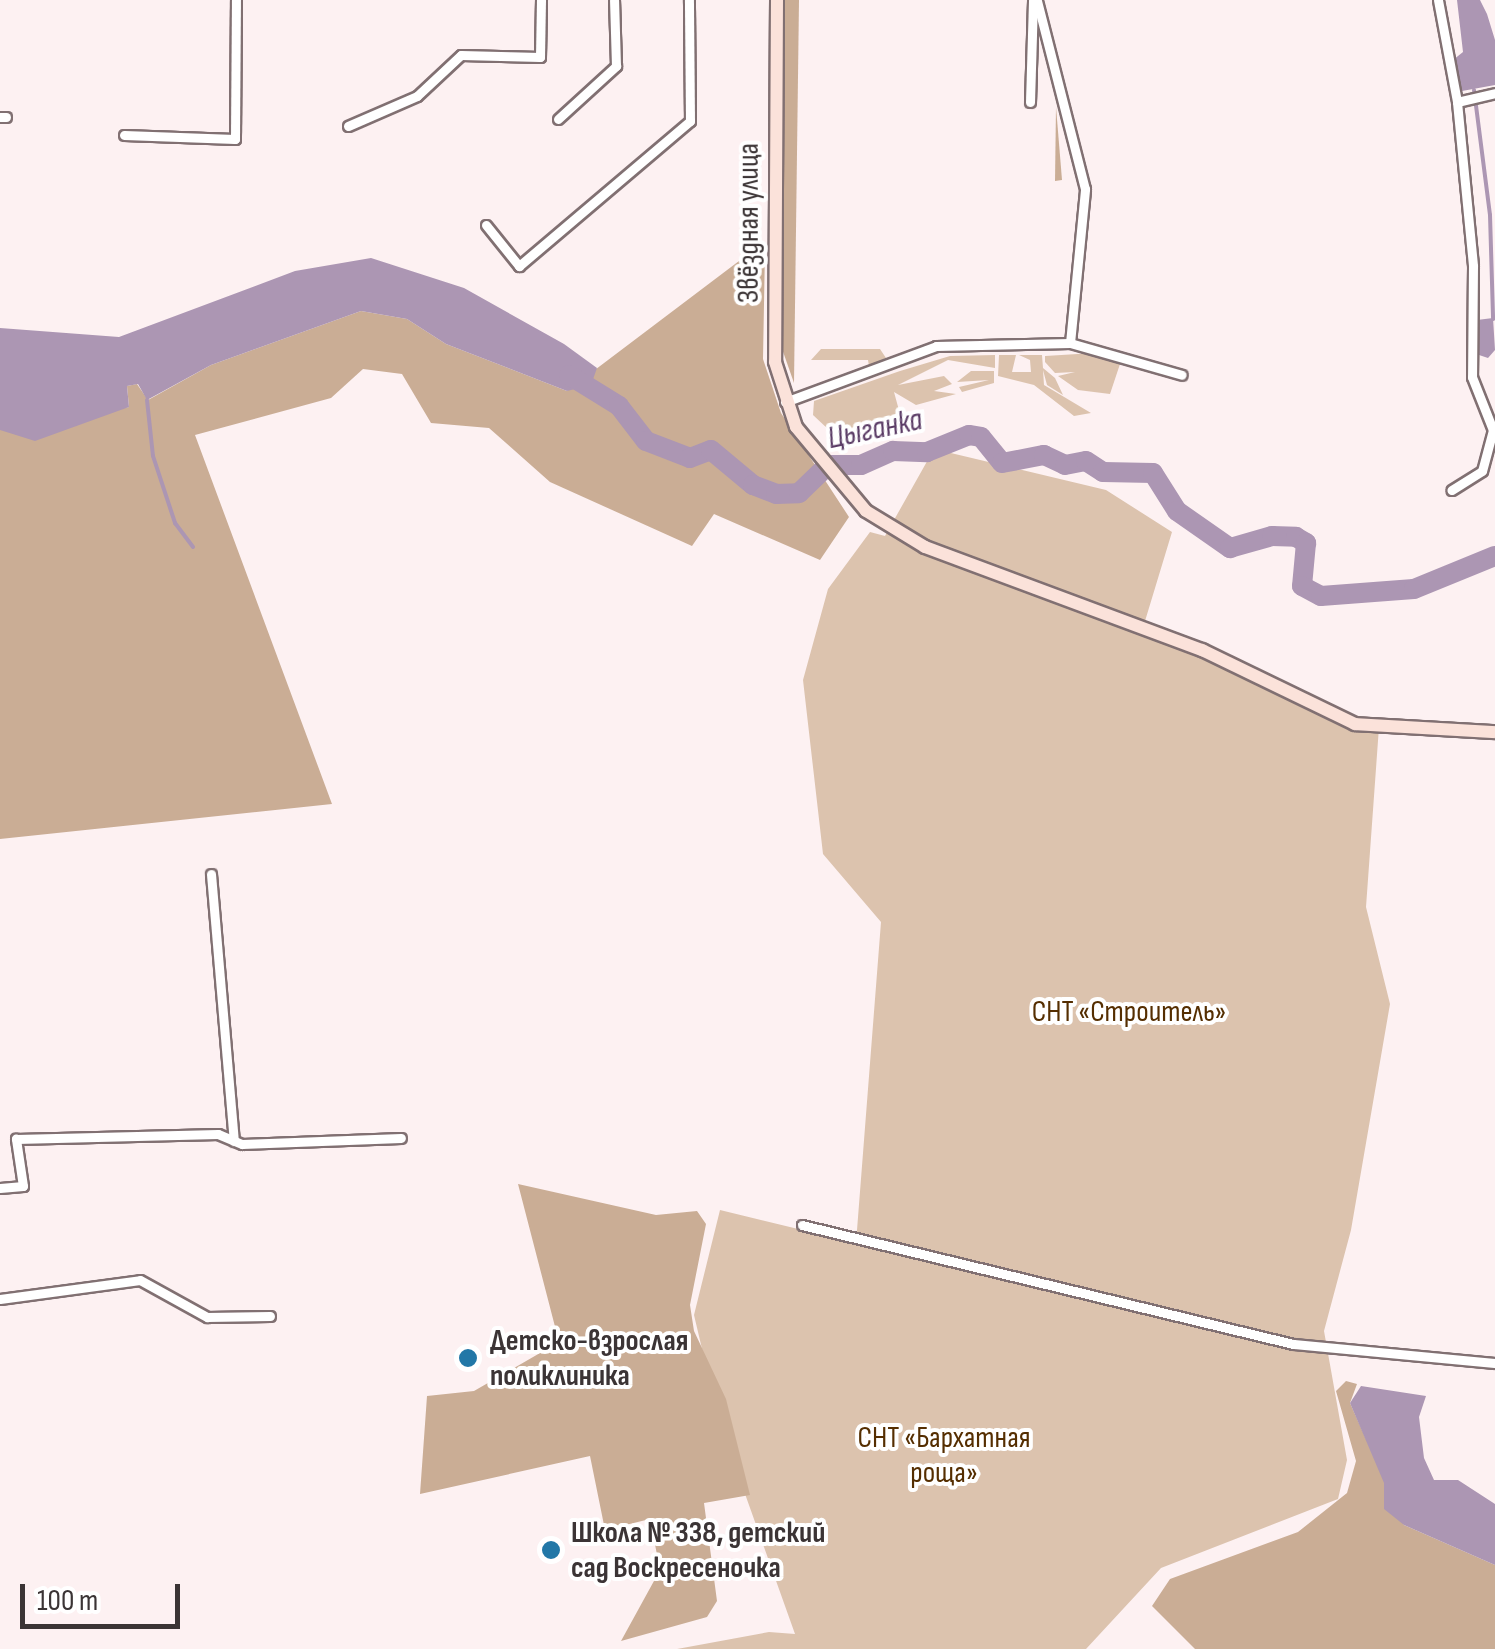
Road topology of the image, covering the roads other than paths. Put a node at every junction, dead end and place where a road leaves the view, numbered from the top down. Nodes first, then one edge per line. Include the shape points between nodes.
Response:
1 (236, 0) edge
2 (541, 0) edge
3 (614, 0) edge
4 (690, 0) edge
5 (777, 0) edge
6 (1035, 0) edge
7 (1438, 0) edge
8 (1495, 93) edge
9 (1030, 102) dead end
10 (1457, 102) junction
11 (558, 119) dead end
12 (348, 126) dead end
13 (124, 135) dead end
14 (486, 225) dead end
15 (1070, 342) junction
16 (1182, 375) dead end
17 (785, 402) junction
18 (1452, 490) dead end
19 (1495, 732) edge
20 (211, 874) dead end
21 (400, 1138) dead end
22 (234, 1141) junction
23 (0, 1188) edge
24 (802, 1226) dead end
25 (0, 1299) edge
26 (270, 1316) dead end
27 (1495, 1363) edge

1 - 13 street via 235,139
2 - 12 street via 540,57 461,55 416,96
3 - 11 street via 616,66
4 - 14 street via 690,122 519,266
5 - 17 street, Звёздная улица via 774,362
6 - 9 street
6 - 15 street via 1085,188
7 - 10 street
8 - 10 street
10 - 18 street via 1473,266 1472,377 1493,430 1482,471
15 - 16 street
15 - 17 street via 936,346
17 - 19 street, Звёздная улица via 804,441 866,511 924,547 1202,650 1354,724
20 - 22 street
21 - 22 street
22 - 23 street via 218,1134 16,1138 23,1186
24 - 27 street via 1293,1344
25 - 26 street via 140,1280 207,1317

